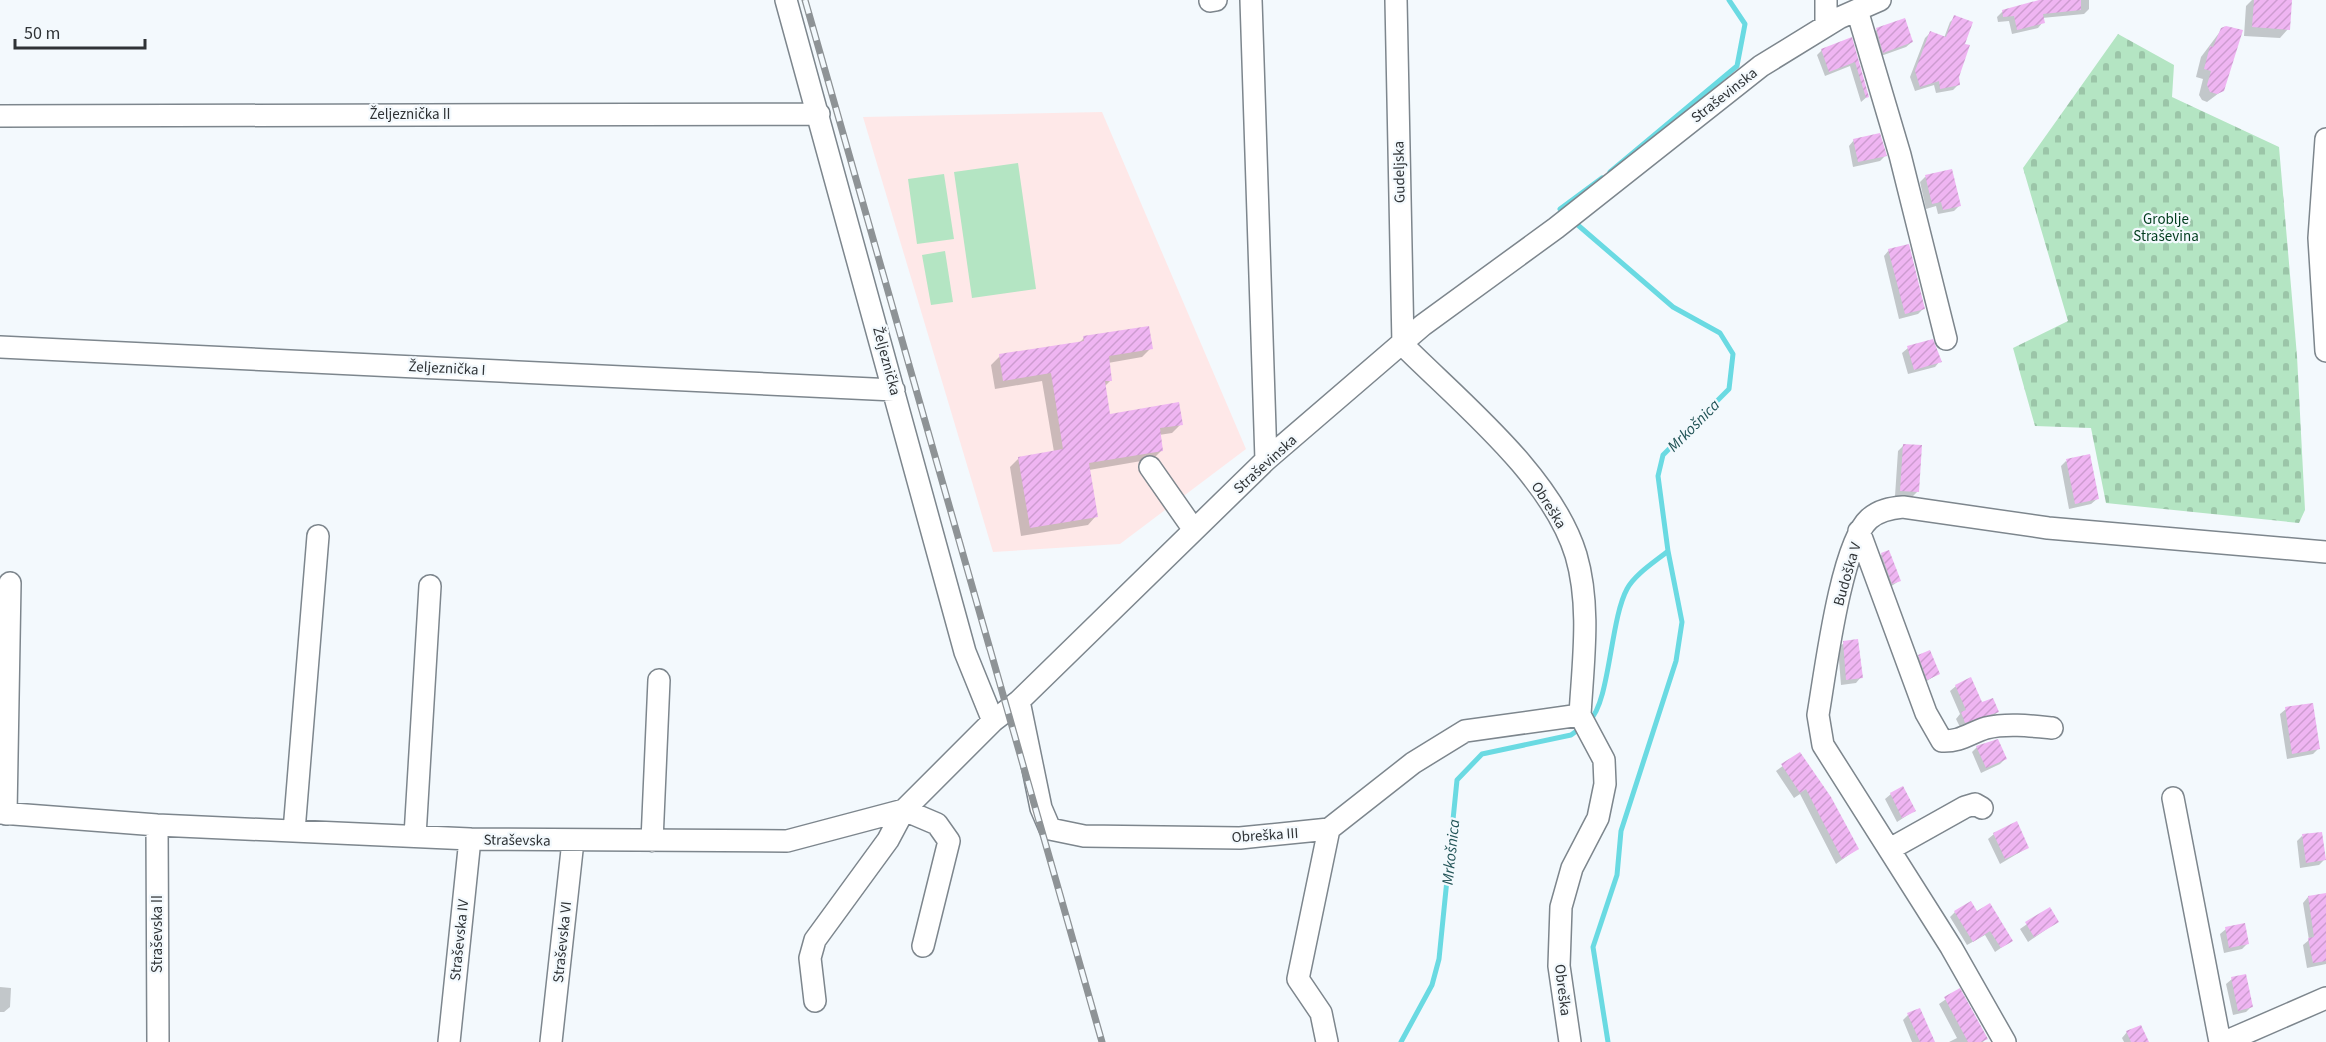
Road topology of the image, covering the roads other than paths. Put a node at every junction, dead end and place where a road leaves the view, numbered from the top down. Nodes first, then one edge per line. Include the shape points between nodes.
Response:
1 (786, 0) edge
2 (1251, 0) edge
3 (1396, 0) edge
4 (1826, 0) edge
5 (1880, 0) edge
6 (1857, 10) junction
7 (1826, 26) junction
8 (819, 114) junction
9 (0, 116) edge
10 (2326, 139) edge
11 (1946, 339) dead end
12 (1403, 345) junction
13 (2326, 346) edge
14 (0, 347) edge
15 (2326, 351) edge
16 (894, 390) junction
17 (1266, 460) junction
18 (1150, 467) dead end
19 (1194, 530) junction
20 (1859, 531) junction
21 (318, 536) dead end
22 (2326, 552) edge
23 (10, 583) dead end
24 (430, 586) dead end
25 (659, 680) dead end
26 (1019, 701) junction
27 (1580, 714) junction
28 (993, 721) junction
29 (2052, 728) dead end
30 (2174, 798) dead end
31 (1982, 808) dead end
32 (904, 810) junction
33 (3, 814) edge
34 (157, 825) junction
35 (1329, 829) junction
36 (294, 831) junction
37 (415, 836) junction
38 (470, 839) junction
39 (573, 841) junction
40 (652, 841) junction
41 (1890, 849) junction
42 (923, 946) dead end
43 (2326, 998) edge
44 (815, 1001) dead end
45 (158, 1042) edge
46 (449, 1042) edge
47 (551, 1042) edge
48 (1327, 1042) edge
49 (1570, 1042) edge
50 (2005, 1042) edge
51 (2220, 1042) edge

1 - 8 street, Željeznička
2 - 17 street
3 - 12 street, Gudeljska
4 - 7 street
5 - 6 street, Straševinska
6 - 7 street, Straševinska
6 - 11 street via 1900,155
7 - 12 street, Straševinska via 1761,66 1556,228 1423,325
8 - 9 street, Željeznička II
8 - 16 street, Željeznička
10 - 13 street via 2319,238
12 - 17 street, Straševinska
12 - 27 street, Obreška via 1524,466 1557,512 1576,556 1586,621
13 - 15 street
14 - 16 street, Željeznička I
16 - 28 street, Željeznička via 965,652
17 - 19 street, Straševinska
18 - 19 street
19 - 26 street, Straševinska
20 - 22 street, Budoška V via 1871,517 1888,508 1903,507 2048,528
20 - 29 street via 1926,713 1942,741 1955,742 1987,728
20 - 41 street, Budoška V via 1840,591 1818,729 1823,745
21 - 36 street
23 - 33 street
24 - 37 street
25 - 40 street
26 - 28 street, Straševinska
26 - 35 street, Obreška III via 1041,808 1050,829 1084,836 1240,838
27 - 35 street via 1464,730 1413,763
27 - 49 street, Obreška via 1604,760 1605,784 1598,818 1572,868 1561,907 1559,966
28 - 32 street
30 - 51 street
31 - 41 street via 1975,804 1965,807
32 - 40 street, Straševska via 787,841
32 - 42 street via 937,824 949,841
32 - 44 street via 888,840 815,940 810,958
33 - 34 street, Straševska
34 - 36 street, Straševska
34 - 45 street, Straševska II
35 - 48 street via 1298,979 1322,1013
36 - 37 street, Straševska
37 - 38 street, Straševska
38 - 39 street, Straševska
38 - 46 street, Straševska IV
39 - 40 street, Straševska
39 - 47 street, Straševska VI
41 - 50 street, Budoška V
43 - 51 street

